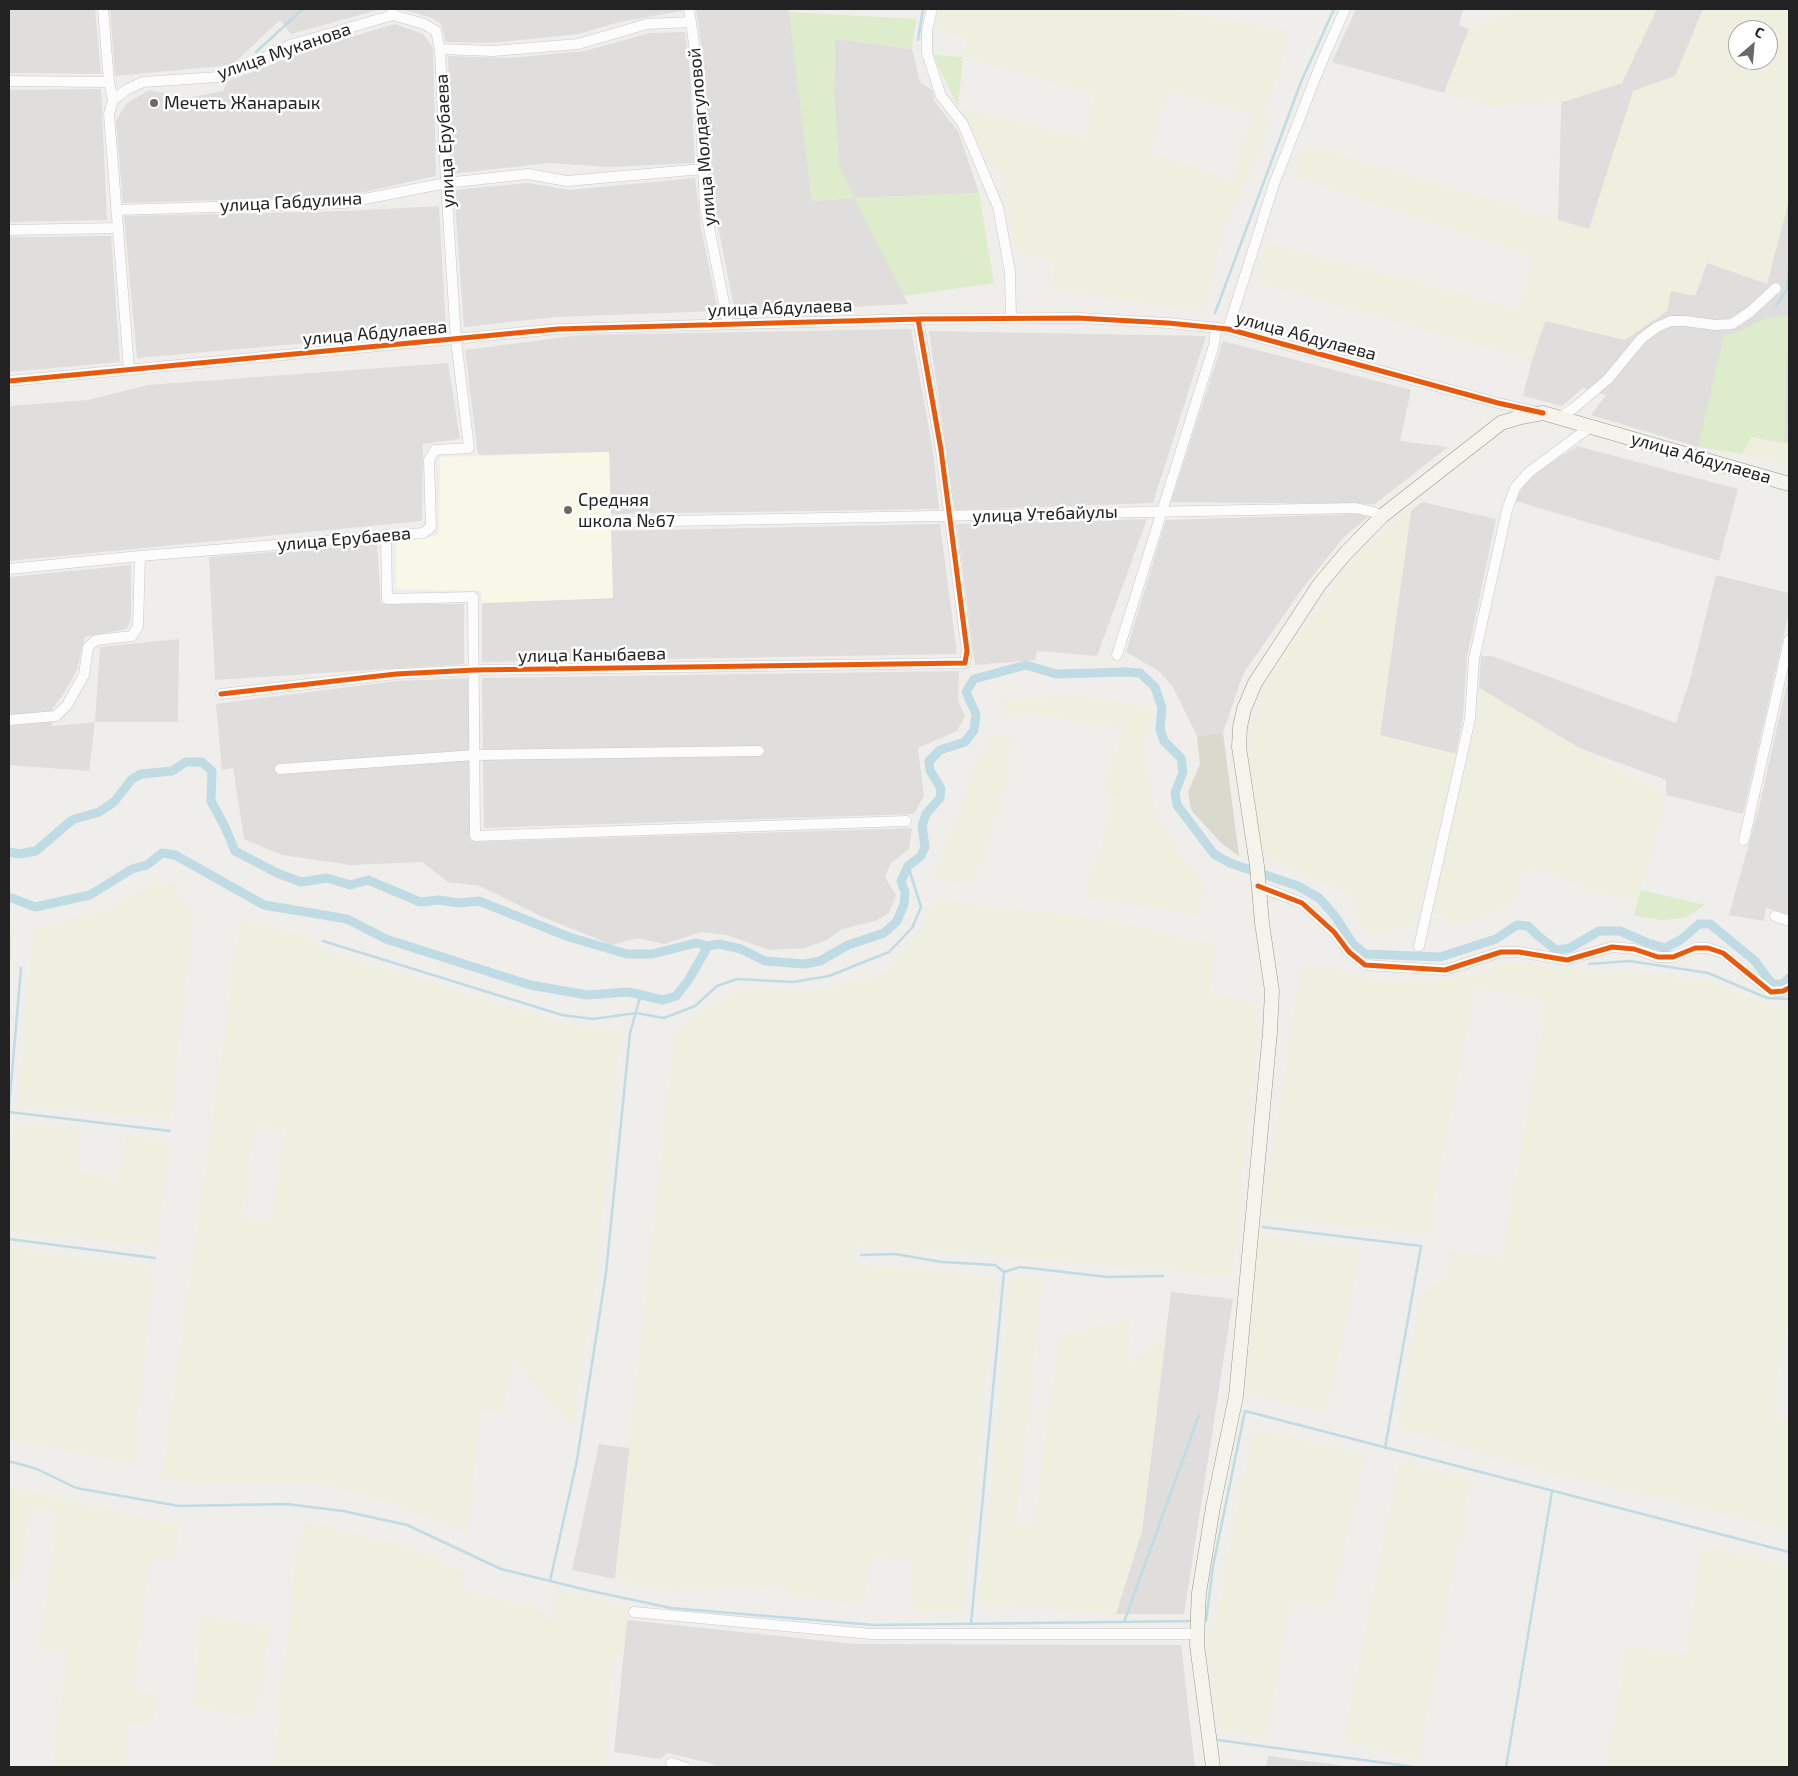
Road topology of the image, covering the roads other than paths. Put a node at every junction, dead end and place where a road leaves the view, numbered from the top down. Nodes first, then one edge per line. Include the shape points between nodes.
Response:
1 (102, 9) edge
2 (689, 9) edge
3 (932, 9) edge
4 (1345, 9) edge
5 (392, 12) edge
6 (691, 22) junction
7 (440, 49) junction
8 (9, 81) edge
9 (109, 82) junction
10 (113, 100) junction
11 (703, 169) junction
12 (446, 183) junction
13 (116, 210) junction
14 (118, 228) junction
15 (9, 230) edge
16 (1776, 288) dead end
17 (918, 318) junction
18 (1011, 318) junction
19 (728, 323) junction
20 (1216, 328) junction
21 (1228, 329) junction
22 (456, 340) junction
23 (129, 368) junction
24 (9, 381) edge
25 (1543, 414) junction
26 (1559, 418) junction
27 (1590, 427) junction
28 (1789, 484) edge
29 (1162, 511) junction
30 (1382, 516) junction
31 (949, 517) junction
32 (617, 522) dead end
33 (386, 535) junction
34 (140, 556) junction
35 (9, 569) edge
36 (1789, 640) edge
37 (1117, 655) dead end
38 (1787, 657) edge
39 (475, 670) junction
40 (221, 694) dead end
41 (9, 720) edge
42 (759, 751) dead end
43 (475, 755) junction
44 (280, 769) dead end
45 (906, 821) dead end
46 (1744, 840) dead end
47 (1257, 877) junction
48 (1775, 916) dead end
49 (1789, 921) edge
50 (1419, 946) dead end
51 (1789, 988) edge
52 (634, 1612) dead end
53 (1197, 1624) junction
54 (671, 1763) dead end
55 (685, 1767) edge
56 (1212, 1767) edge

1 - 9 street
2 - 6 street, улица Молдагуловой
3 - 18 street via 926,53 941,96 963,124 998,207 1010,272
4 - 21 street via 1274,184
5 - 7 street, улица Ерубаева via 436,31
5 - 10 street, улица Муканова via 290,45 246,67 219,76 143,82
6 - 7 street via 647,24 578,44 493,51
6 - 11 street, улица Молдагуловой via 699,78
7 - 12 street, улица Ерубаева
8 - 9 street
9 - 10 street
10 - 13 street via 109,114
11 - 12 street, улица Габдулина via 567,181 528,174
11 - 19 street, улица Молдагуловой via 705,207
12 - 13 street, улица Габдулина via 344,203
12 - 22 street, улица Ерубаева
13 - 14 street
14 - 15 street
14 - 23 street
16 - 26 street via 1732,324 1671,321 1657,327 1641,339 1608,379
17 - 18 street, улица Абдулаева
17 - 19 street, улица Абдулаева
17 - 31 street
18 - 20 street, улица Абдулаева via 1096,319
19 - 22 street, улица Абдулаева via 558,329
20 - 21 street, улица Абдулаева
20 - 29 street via 1214,345
21 - 25 street, улица Абдулаева
22 - 23 street, улица Абдулаева
22 - 33 street, улица Ерубаева via 469,448 435,450 429,460 431,527 423,533
23 - 24 street, улица Абдулаева
25 - 26 main road, улица Абдулаева
25 - 30 main road via 1501,423
26 - 27 main road, улица Абдулаева
27 - 28 main road, улица Абдулаева
27 - 50 street via 1528,473 1515,488 1507,510 1474,659 1470,720
29 - 30 street, улица Утебайулы via 1356,508
29 - 31 street, улица Утебайулы
29 - 37 street
30 - 47 main road via 1319,585 1255,683 1244,709 1239,747
31 - 32 street, улица Утебайулы
31 - 39 street, улица Каныбаева via 967,651 965,663
33 - 34 street, улица Ерубаева
33 - 39 street via 387,599 473,597
34 - 35 street, улица Ерубаева
34 - 41 street via 138,626 132,636 96,640 88,647 84,674 67,705 56,716
36 - 38 street
38 - 46 street
39 - 40 street, улица Каныбаева via 396,674
39 - 43 street
42 - 43 street
43 - 44 street
43 - 45 street via 476,836
47 - 51 street via 1302,903 1365,965 1445,970 1501,952 1567,960 1612,947 1634,948 1658,957 1673,957 1695,948 1708,948 1723,953 1771,992
47 - 53 main road via 1272,991 1270,1032 1236,1396 1213,1507
48 - 49 street
52 - 53 street via 872,1634
53 - 56 main road
54 - 55 street

